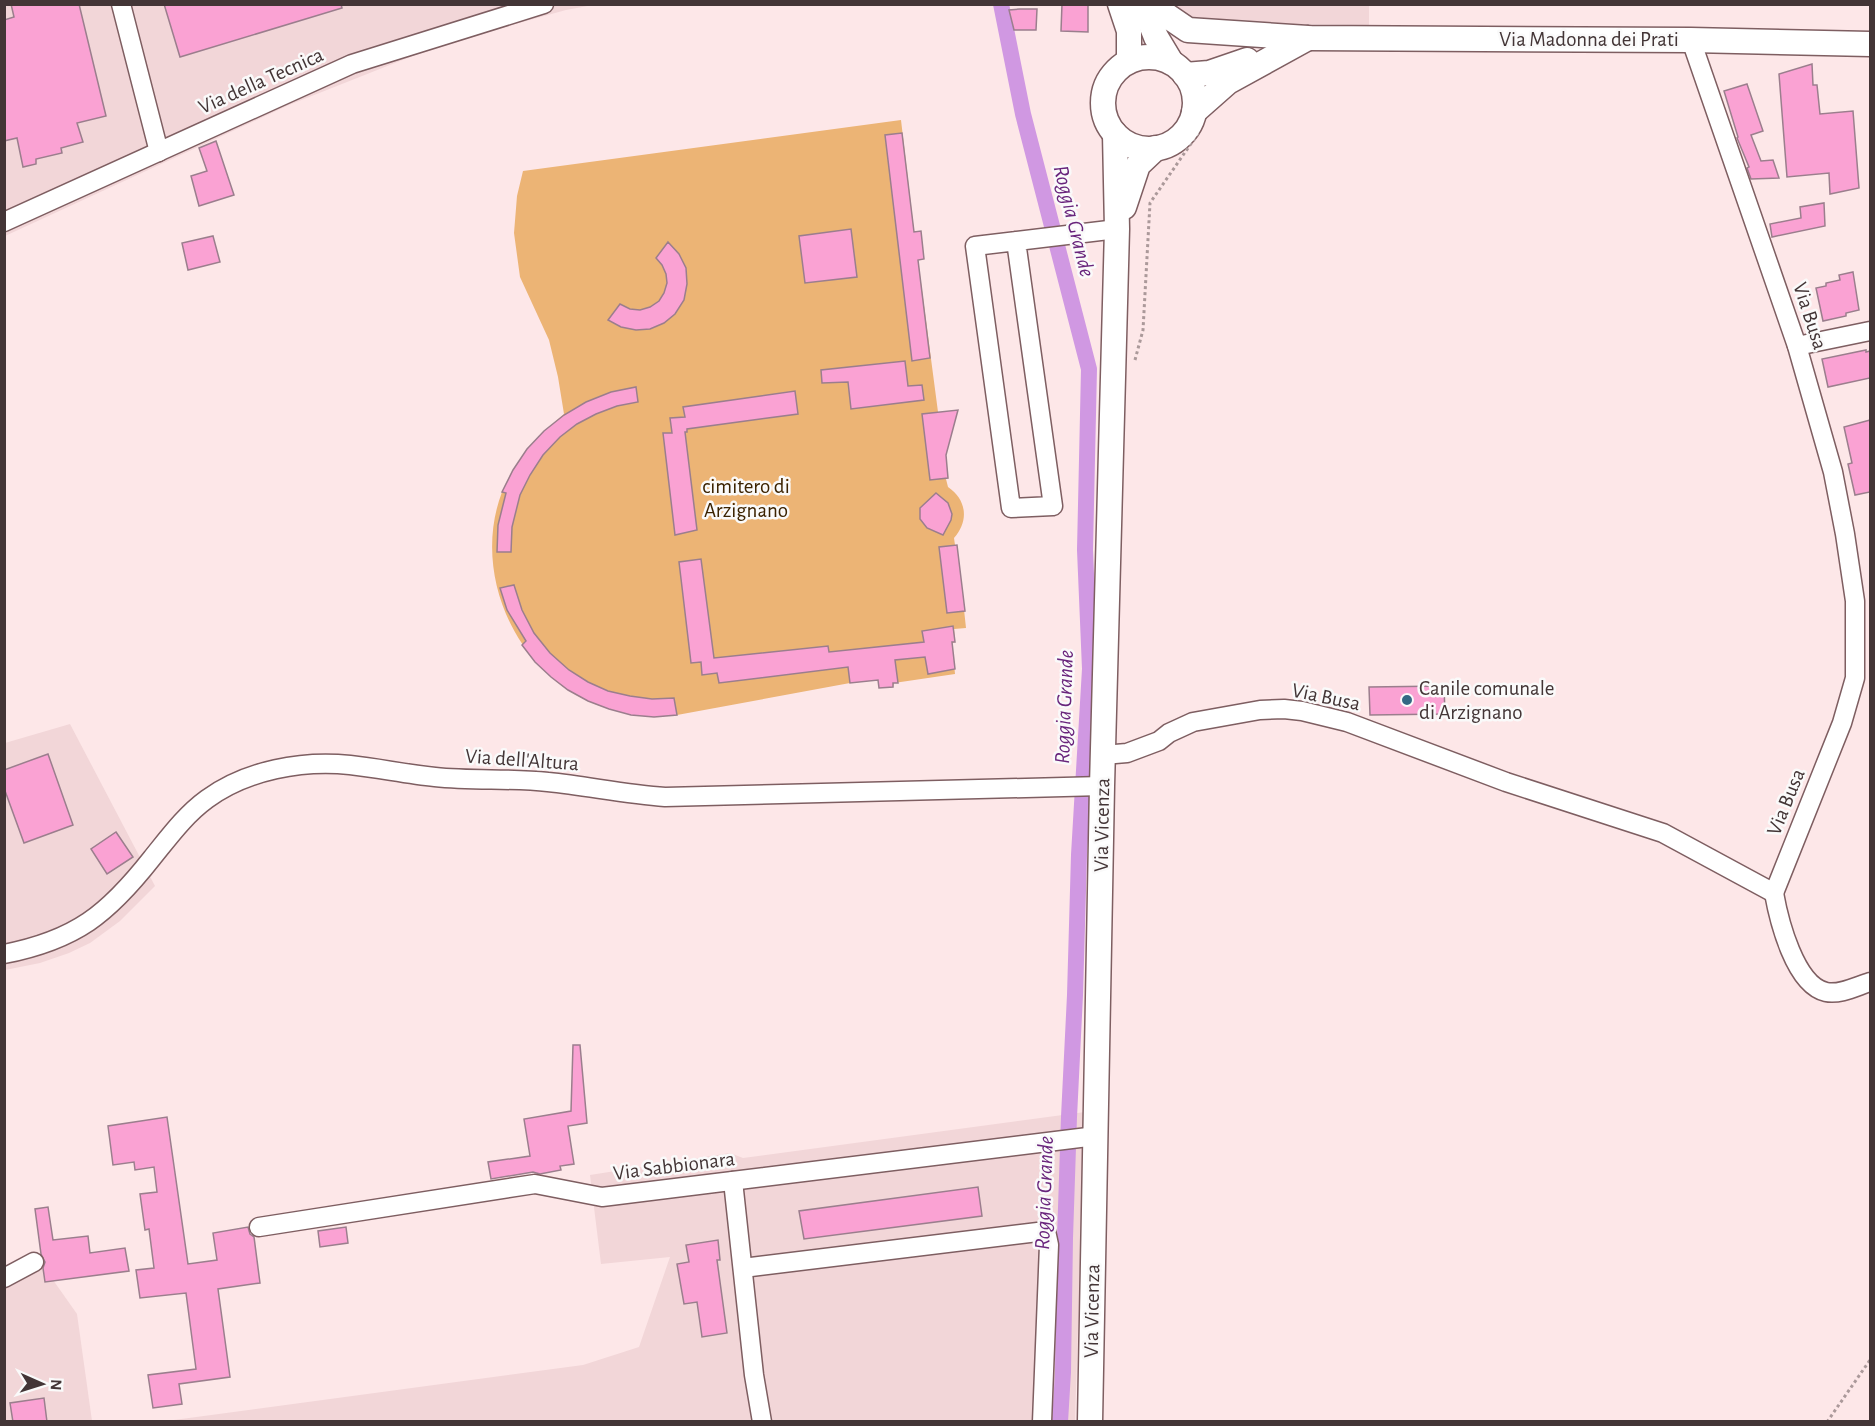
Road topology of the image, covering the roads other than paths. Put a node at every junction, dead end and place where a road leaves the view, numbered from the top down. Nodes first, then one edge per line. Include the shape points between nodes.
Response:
1 (121, 4) edge
2 (1120, 4) edge
3 (1143, 4) edge
4 (1157, 4) edge
5 (542, 5) edge
6 (1308, 38) junction
7 (1691, 40) junction
8 (1870, 44) edge
9 (1128, 61) junction
10 (1178, 69) junction
11 (1200, 117) junction
12 (1115, 134) junction
13 (1155, 148) junction
14 (159, 152) junction
15 (4, 222) edge
16 (1117, 229) junction
17 (1016, 241) junction
18 (1870, 331) edge
19 (1797, 346) junction
20 (1863, 680) edge
21 (1103, 755) junction
22 (1102, 786) junction
23 (1774, 893) junction
24 (4, 954) edge
25 (1870, 982) edge
26 (1096, 1136) junction
27 (733, 1181) junction
28 (259, 1227) dead end
29 (34, 1262) dead end
30 (743, 1268) junction
31 (4, 1278) edge
32 (762, 1422) edge
33 (1042, 1422) edge
34 (1090, 1422) edge

1 - 14 street
2 - 9 main road via 1129,31
3 - 10 main road via 1156,37
4 - 6 main road, Via Madonna dei Prati via 1188,30
5 - 14 street, Via della Tecnica via 352,64
6 - 7 main road, Via Madonna dei Prati
6 - 10 main road, Via Madonna dei Prati via 1209,73
6 - 11 main road, Via Madonna dei Prati via 1228,82
7 - 8 main road, Via Madonna dei Prati
7 - 19 street, Via Busa
9 - 10 main road via 1157,57
9 - 12 main road, Via Vicenza via 1108,81 1104,94 1103,109
10 - 11 main road via 1193,93
11 - 13 main road, Via Vicenza via 1169,144
12 - 13 main road via 1134,146
12 - 16 main road, Via Vicenza
13 - 16 main road, Via Vicenza via 1138,165
14 - 15 street, Via della Tecnica
16 - 17 street
16 - 21 main road, Via Vicenza
17 - 17 street via 975,246 1011,508 1053,506
18 - 19 street
19 - 20 street, Via Busa via 1833,472 1855,601
20 - 23 street, Via Busa
21 - 22 main road, Via Vicenza
21 - 23 street, Via Busa via 1127,753 1193,722 1260,710 1302,711 1347,722 1506,782 1663,833
22 - 24 street, Via dell'Altura via 665,797 549,782 436,777 346,764 295,766 252,776 208,797 188,813 135,880 93,919 52,942
22 - 26 main road, Via Vicenza
23 - 25 street via 1779,919 1800,971 1814,987 1827,992 1842,991
26 - 27 street, Via Sabbionara
26 - 34 main road, Via Vicenza
27 - 28 street, Via Sabbionara via 602,1197 535,1184
27 - 30 street
29 - 31 street
30 - 32 street
30 - 33 street via 1046,1231 1049,1245

